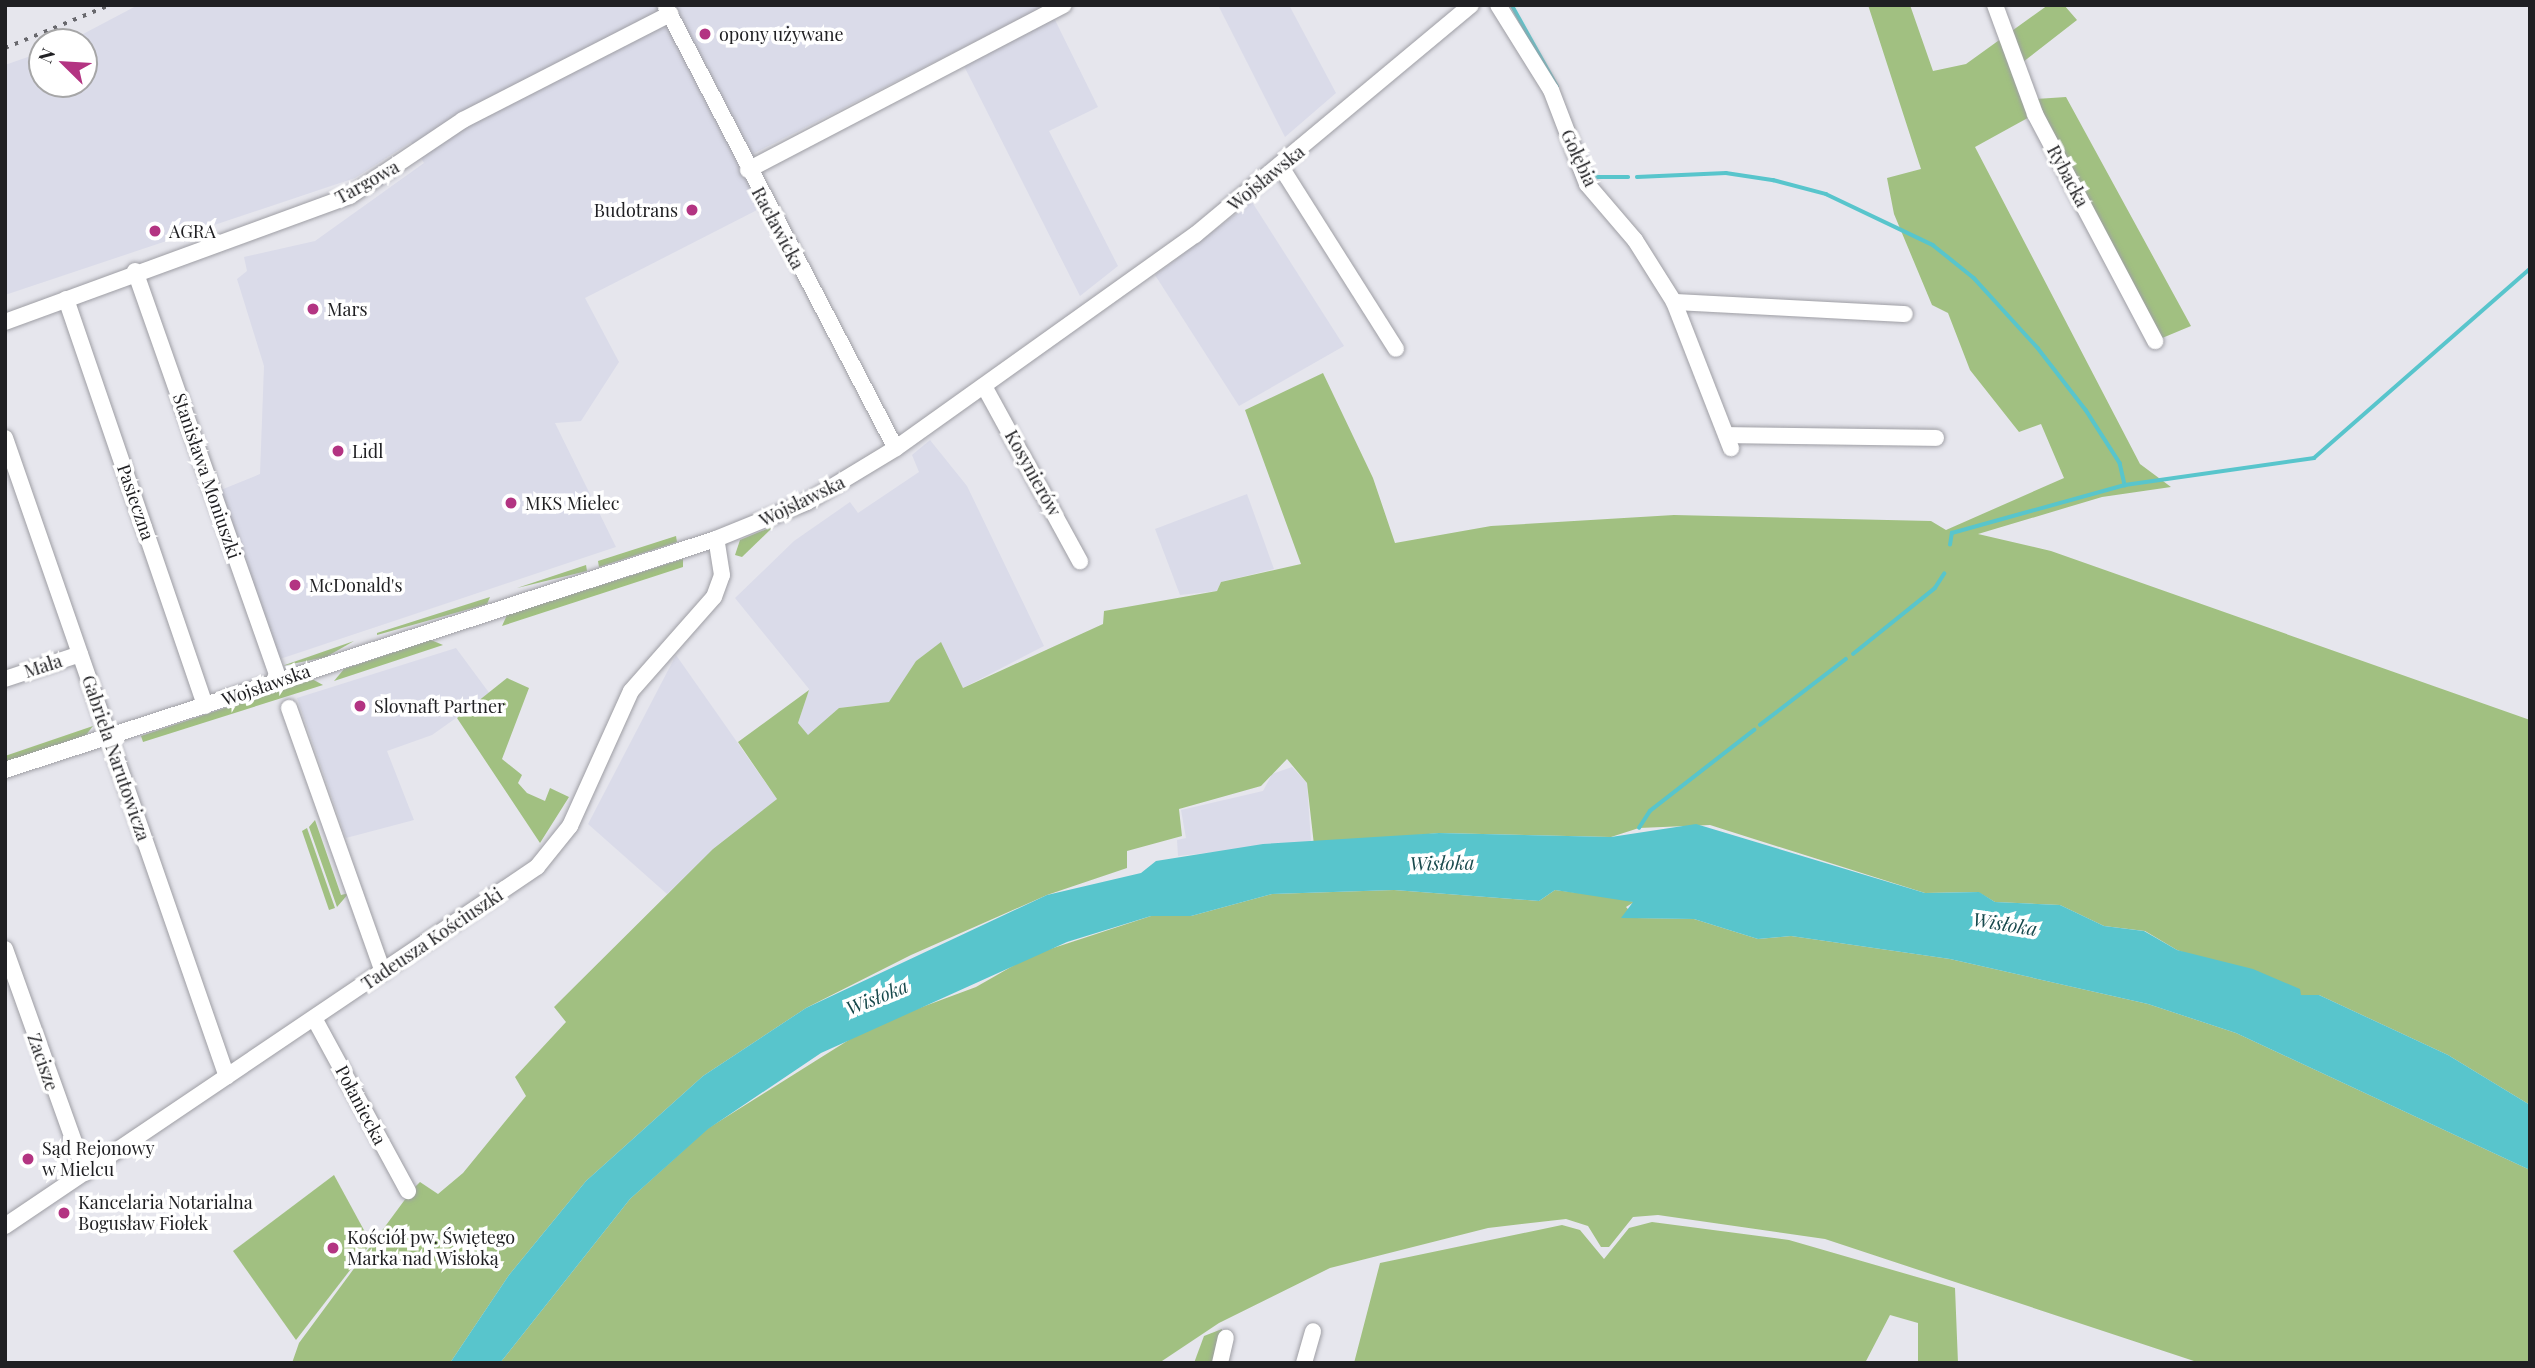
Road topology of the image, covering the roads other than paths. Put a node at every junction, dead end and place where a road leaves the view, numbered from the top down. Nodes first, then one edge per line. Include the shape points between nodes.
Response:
1 (1064, 5) edge
2 (1471, 5) edge
3 (1498, 5) edge
4 (1995, 5) edge
5 (667, 10) edge
6 (1281, 167) junction
7 (748, 170) junction
8 (135, 271) junction
9 (66, 299) junction
10 (1674, 302) junction
11 (1905, 314) dead end
12 (5, 322) edge
13 (2155, 341) dead end
14 (1396, 349) dead end
15 (984, 386) junction
16 (5, 438) edge
17 (1936, 438) dead end
18 (896, 448) junction
19 (716, 539) junction
20 (1080, 561) dead end
21 (80, 654) junction
22 (5, 679) edge
23 (279, 681) junction
24 (205, 706) junction
25 (289, 708) dead end
26 (109, 738) junction
27 (7, 770) edge
28 (5, 949) edge
29 (383, 972) junction
30 (314, 1018) junction
31 (227, 1077) junction
32 (85, 1173) junction
33 (408, 1191) dead end
34 (5, 1226) edge
35 (1313, 1331) dead end
36 (1226, 1338) dead end
37 (1220, 1363) edge
38 (1304, 1363) edge

1 - 7 street
2 - 6 street, Wojsławska
3 - 10 street, Gołębia via 1551,90 1587,184 1635,240
4 - 13 street, Rybacka via 2035,114
5 - 7 street, Racławicka
5 - 8 street, Targowa via 463,120 350,196
6 - 14 street
6 - 15 street, Wojsławska
7 - 18 street, Racławicka
8 - 9 street, Targowa
8 - 23 street, Stanisława Moniuszki
9 - 12 street, Targowa
9 - 24 street, Pasieczna
10 - 11 street
10 - 17 street, Gołębia via 1729,442
15 - 18 street, Wojsławska
15 - 20 street, Kosynierów
16 - 21 street, Gabriela Narutowicza
18 - 19 street, Wojsławska via 807,502
19 - 23 street, Wojsławska
19 - 29 street, Tadeusza Kościuszki via 722,575 713,597 631,691 559,844 537,867
21 - 22 street, Mała
21 - 26 street, Gabriela Narutowicza
23 - 24 street, Wojsławska
24 - 26 street, Wojsławska
25 - 29 street
26 - 27 street, Wojsławska
26 - 31 street, Gabriela Narutowicza
28 - 32 street, Zacisze
29 - 30 street, Tadeusza Kościuszki
30 - 31 street, Tadeusza Kościuszki
30 - 33 street, Połaniecka
31 - 32 street, Tadeusza Kościuszki
32 - 34 street, Tadeusza Kościuszki
35 - 38 street
36 - 37 street

